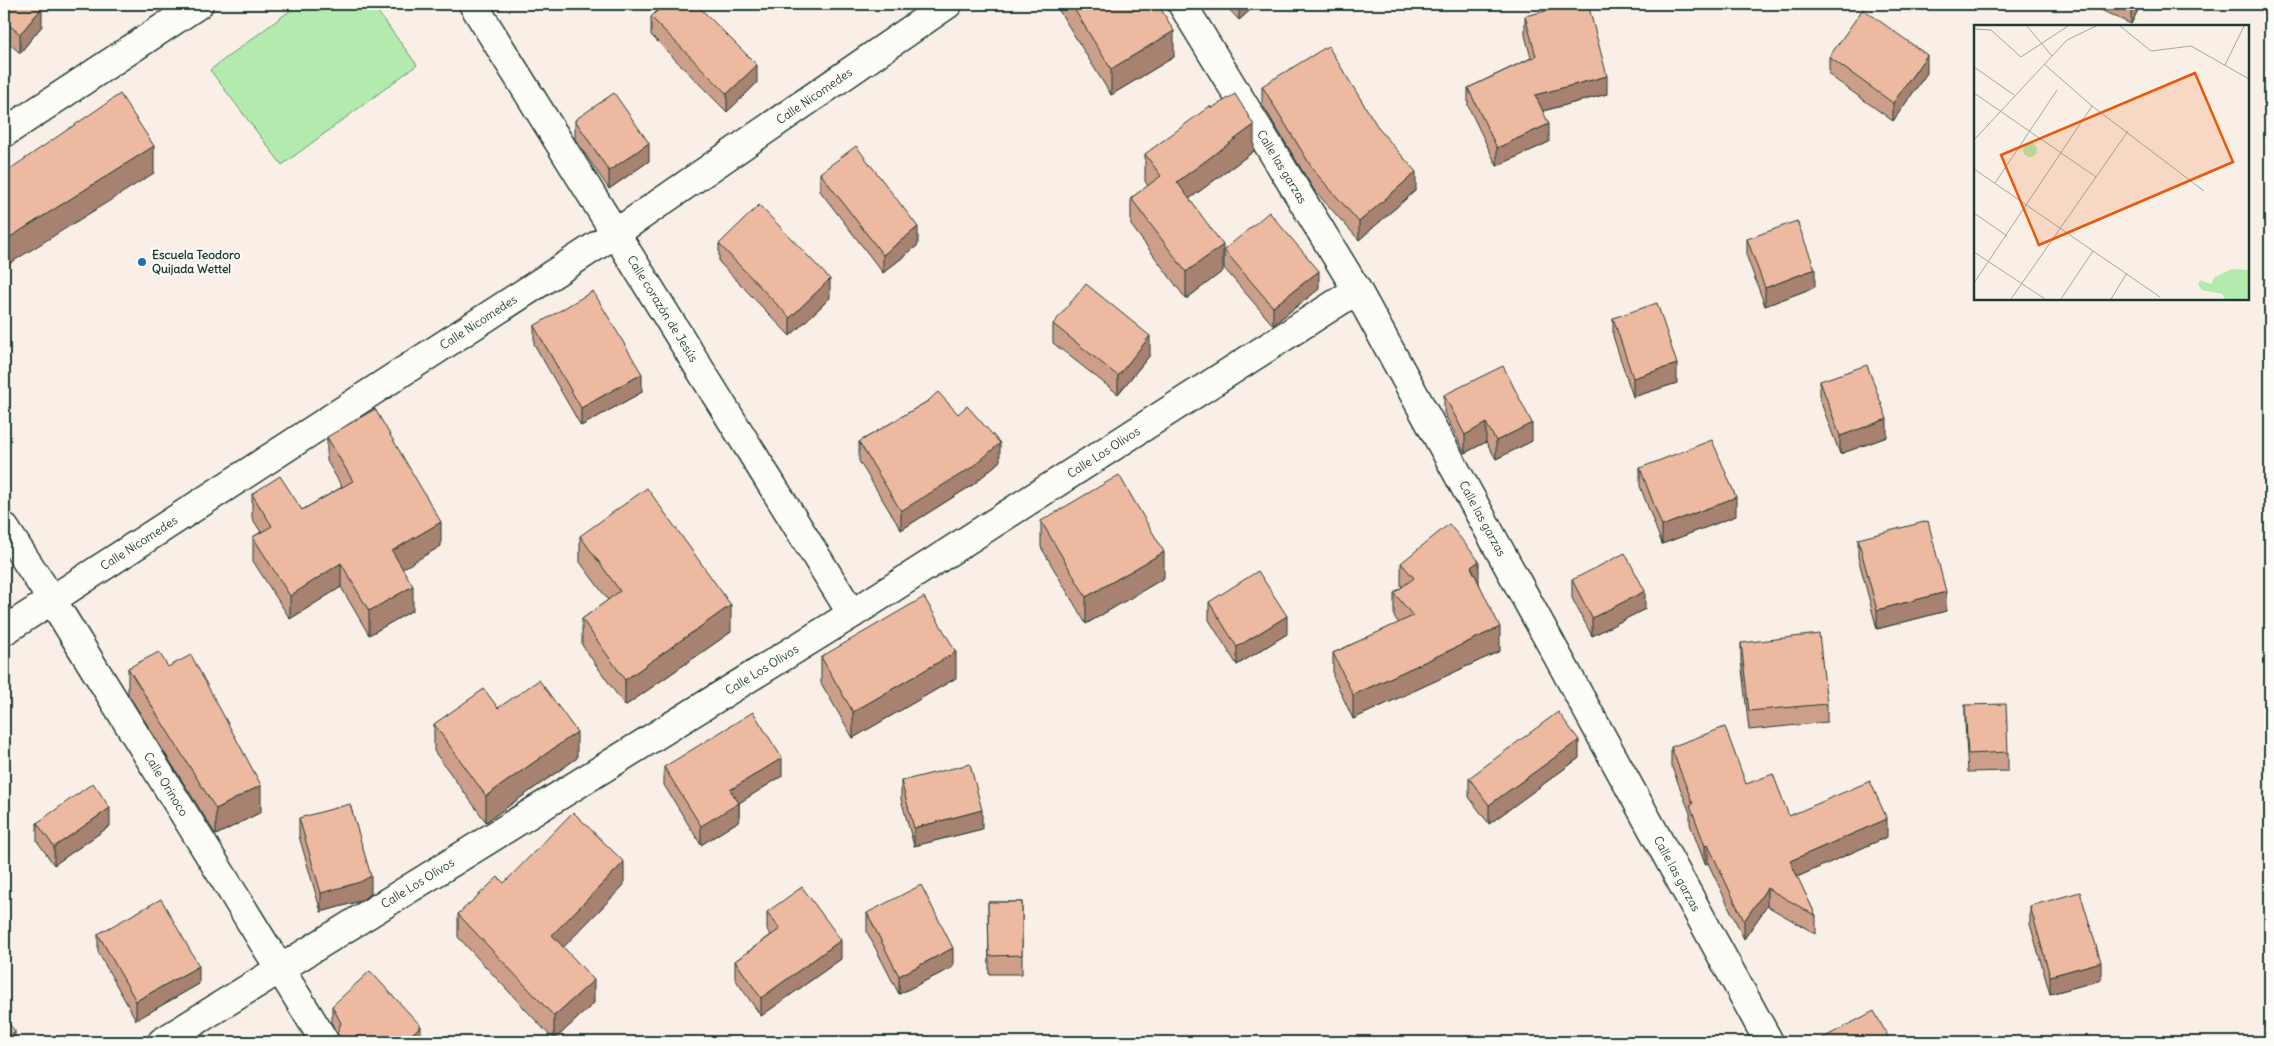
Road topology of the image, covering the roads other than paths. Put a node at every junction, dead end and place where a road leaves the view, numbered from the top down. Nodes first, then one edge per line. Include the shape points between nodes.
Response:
1 (199, 4) edge
2 (473, 4) edge
3 (948, 4) edge
4 (1182, 4) edge
5 (4, 133) edge
6 (616, 233) junction
7 (1357, 290) junction
8 (4, 527) edge
9 (52, 600) junction
10 (852, 614) junction
11 (4, 632) edge
12 (280, 970) junction
13 (162, 1042) edge
14 (325, 1042) edge
15 (1769, 1042) edge

1 - 5 street
2 - 6 street, Calle corazón de Jesús
3 - 6 street, Calle Nicomedes
4 - 7 street, Calle las garzas
6 - 9 street, Calle Nicomedes
6 - 10 street, Calle corazón de Jesús
7 - 10 street, Calle Los Olivos
7 - 15 street, Calle las garzas
8 - 9 street, Calle Orinoco
9 - 11 street, Calle Nicomedes
9 - 12 street, Calle Orinoco
10 - 12 street, Calle Los Olivos
12 - 13 street, Calle Los Olivos
12 - 14 street, Calle Orinoco

